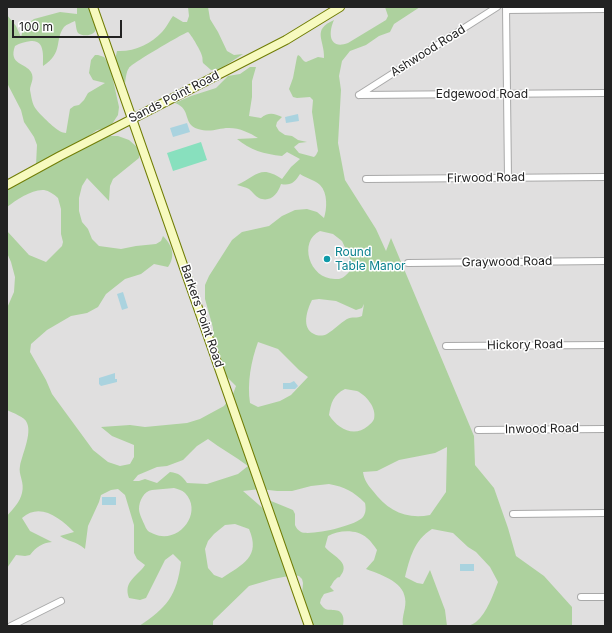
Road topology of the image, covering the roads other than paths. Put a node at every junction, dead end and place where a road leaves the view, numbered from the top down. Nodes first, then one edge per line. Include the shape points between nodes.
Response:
1 (93, 7) edge
2 (497, 7) edge
3 (336, 8) edge
4 (506, 9) edge
5 (605, 9) edge
6 (605, 93) edge
7 (507, 94) junction
8 (359, 95) joint
9 (133, 118) junction
10 (605, 177) edge
11 (508, 178) junction
12 (366, 179) dead end
13 (7, 185) edge
14 (605, 261) edge
15 (408, 263) dead end
16 (605, 345) edge
17 (446, 346) dead end
18 (605, 429) edge
19 (478, 430) dead end
20 (605, 513) edge
21 (513, 514) dead end
22 (581, 597) dead end
23 (605, 597) edge
24 (61, 601) dead end
25 (11, 626) edge
26 (309, 626) edge

1 - 9 street, Barkers Point Road
2 - 8 street, Ashwood Road
3 - 9 street, Sands Point Road via 291,37
4 - 5 street
4 - 7 street
6 - 7 street, Edgewood Road
7 - 8 street, Edgewood Road
7 - 11 street
9 - 13 street, Sands Point Road
9 - 26 street, Barkers Point Road
10 - 11 street, Firwood Road
11 - 12 street, Firwood Road
14 - 15 street, Graywood Road
16 - 17 street, Hickory Road
18 - 19 street, Inwood Road
20 - 21 street
22 - 23 street
24 - 25 street

